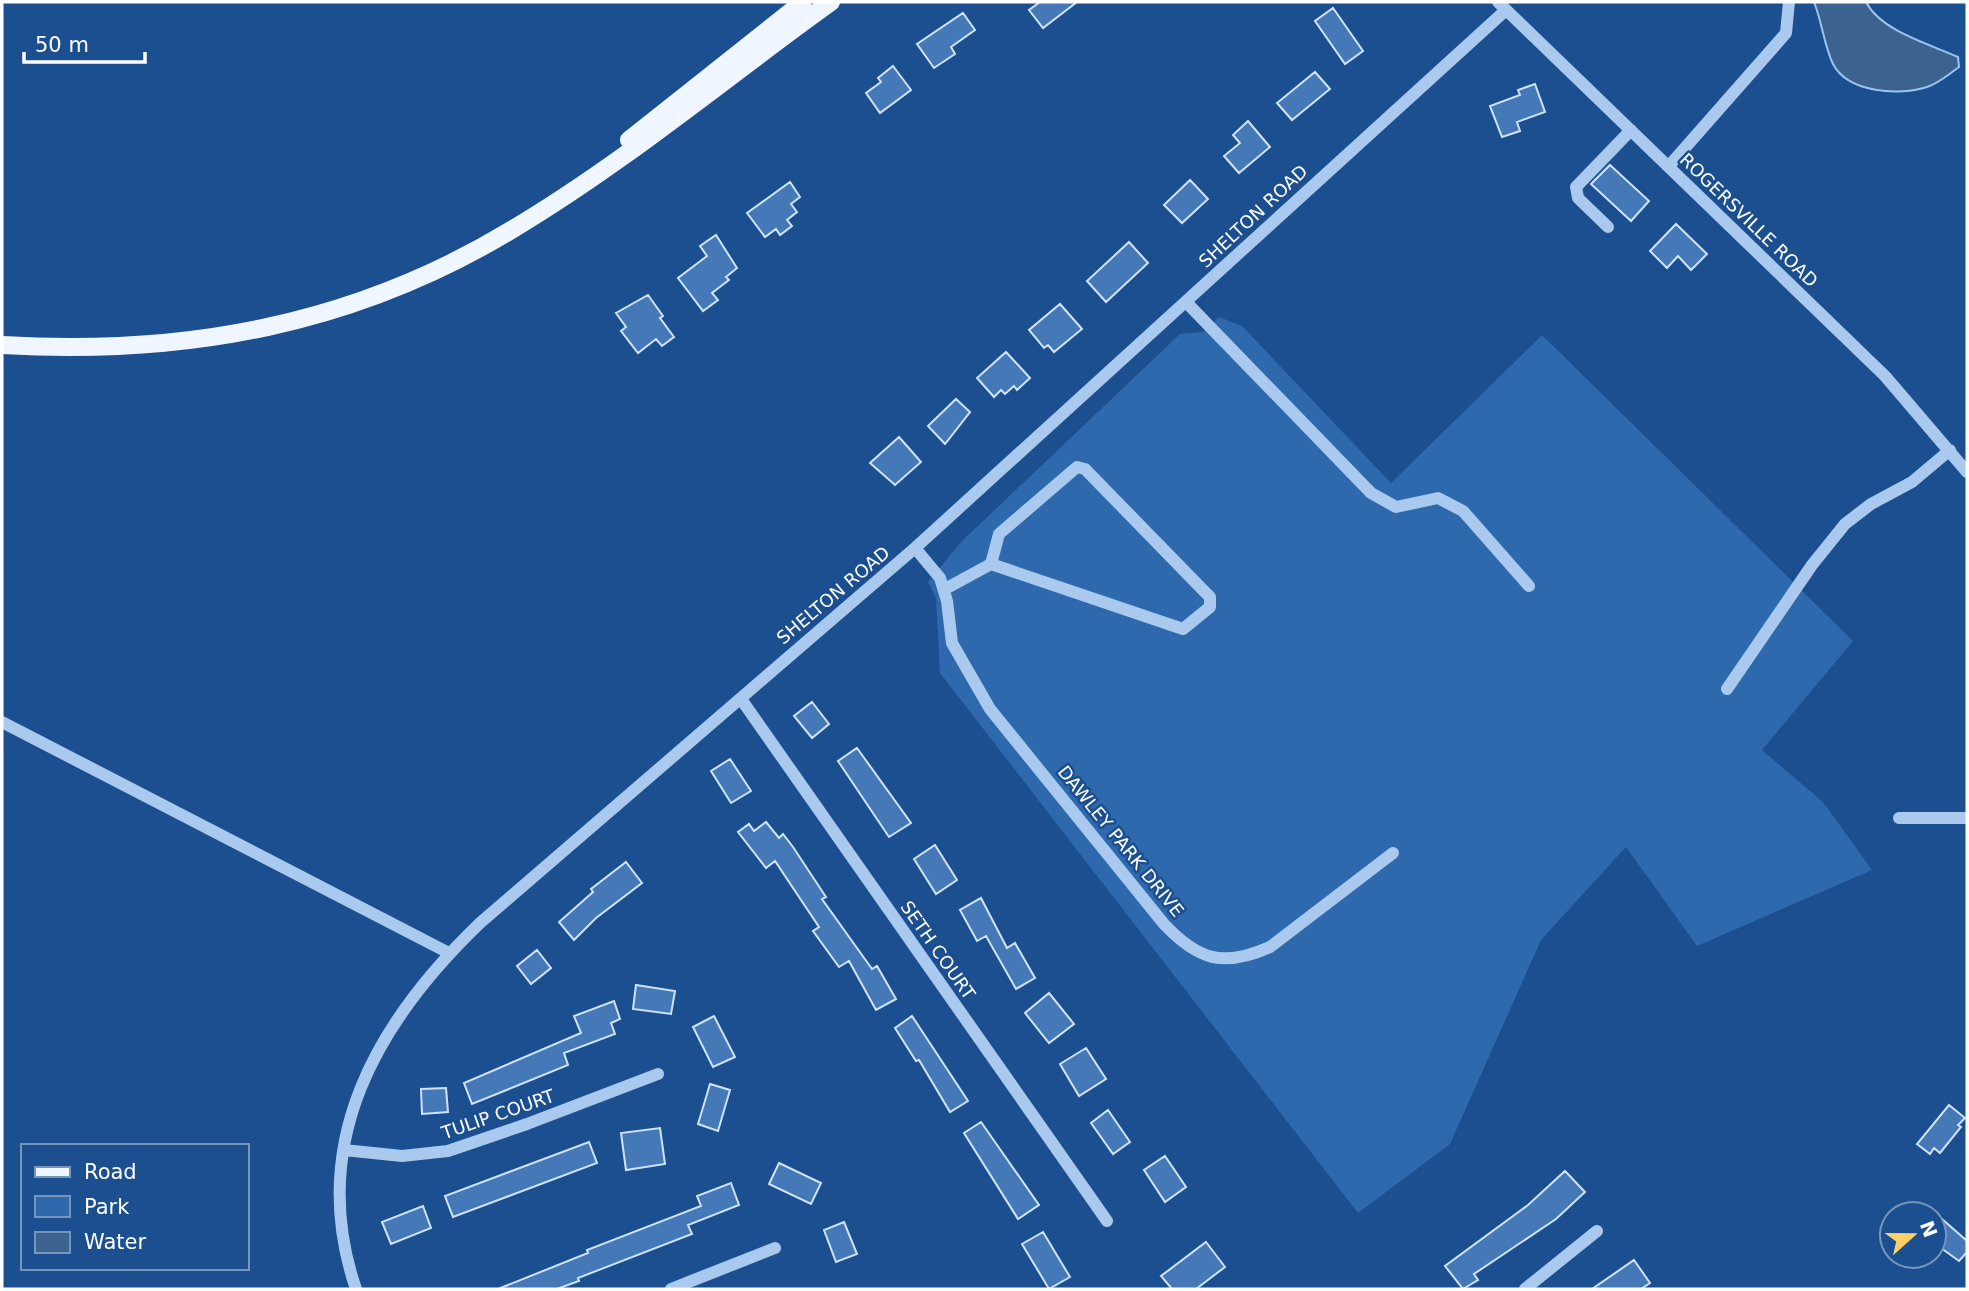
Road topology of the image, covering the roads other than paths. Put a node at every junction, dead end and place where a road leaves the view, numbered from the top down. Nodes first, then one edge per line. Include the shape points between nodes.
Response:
1 (803, 2) edge
2 (831, 2) edge
3 (1789, 2) edge
4 (1502, 6) edge
5 (1631, 130) junction
6 (1669, 166) junction
7 (571, 190) junction
8 (1608, 227) dead end
9 (1186, 302) junction
10 (2, 345) edge
11 (1950, 450) junction
12 (1967, 472) edge
13 (915, 548) junction
14 (990, 564) junction
15 (1529, 586) dead end
16 (945, 589) junction
17 (1727, 689) dead end
18 (741, 699) junction
19 (2, 722) edge
20 (1899, 818) dead end
21 (1967, 818) edge
22 (1394, 853) dead end
23 (449, 953) junction
24 (658, 1073) dead end
25 (344, 1150) junction
26 (1107, 1221) dead end
27 (1597, 1231) dead end
28 (775, 1248) dead end
29 (356, 1289) edge
30 (671, 1289) edge
31 (1525, 1289) edge

1 - 7 main road
2 - 7 main road
3 - 6 street via 1786,33
4 - 5 street, ROGERSVILLE ROAD
4 - 9 street, SHELTON ROAD
5 - 6 street, ROGERSVILLE ROAD
5 - 8 street via 1576,187 1578,198
6 - 11 street, ROGERSVILLE ROAD via 1885,376
7 - 10 main road via 514,229 453,262 364,300 298,321 220,338 142,347
9 - 13 street, SHELTON ROAD
9 - 15 street via 1371,493 1396,507 1438,498 1463,511
11 - 12 street, ROGERSVILLE ROAD
11 - 17 street via 1912,482 1845,524
13 - 16 street, DAWLEY PARK DRIVE
13 - 18 street, SHELTON ROAD
14 - 14 street via 999,534 1077,467 1085,468 1210,597 1210,607 1183,629
14 - 16 street
16 - 22 street, DAWLEY PARK DRIVE via 952,643 990,709 1164,924 1192,950 1227,959 1270,947
18 - 23 street, SHELTON ROAD
18 - 26 street, SETH COURT
19 - 23 street
20 - 21 street
23 - 25 street, SHELTON ROAD via 408,1001 371,1062
24 - 25 street, TULIP COURT via 448,1151 402,1156
25 - 29 street, SHELTON ROAD via 340,1203
27 - 31 street
28 - 30 street

